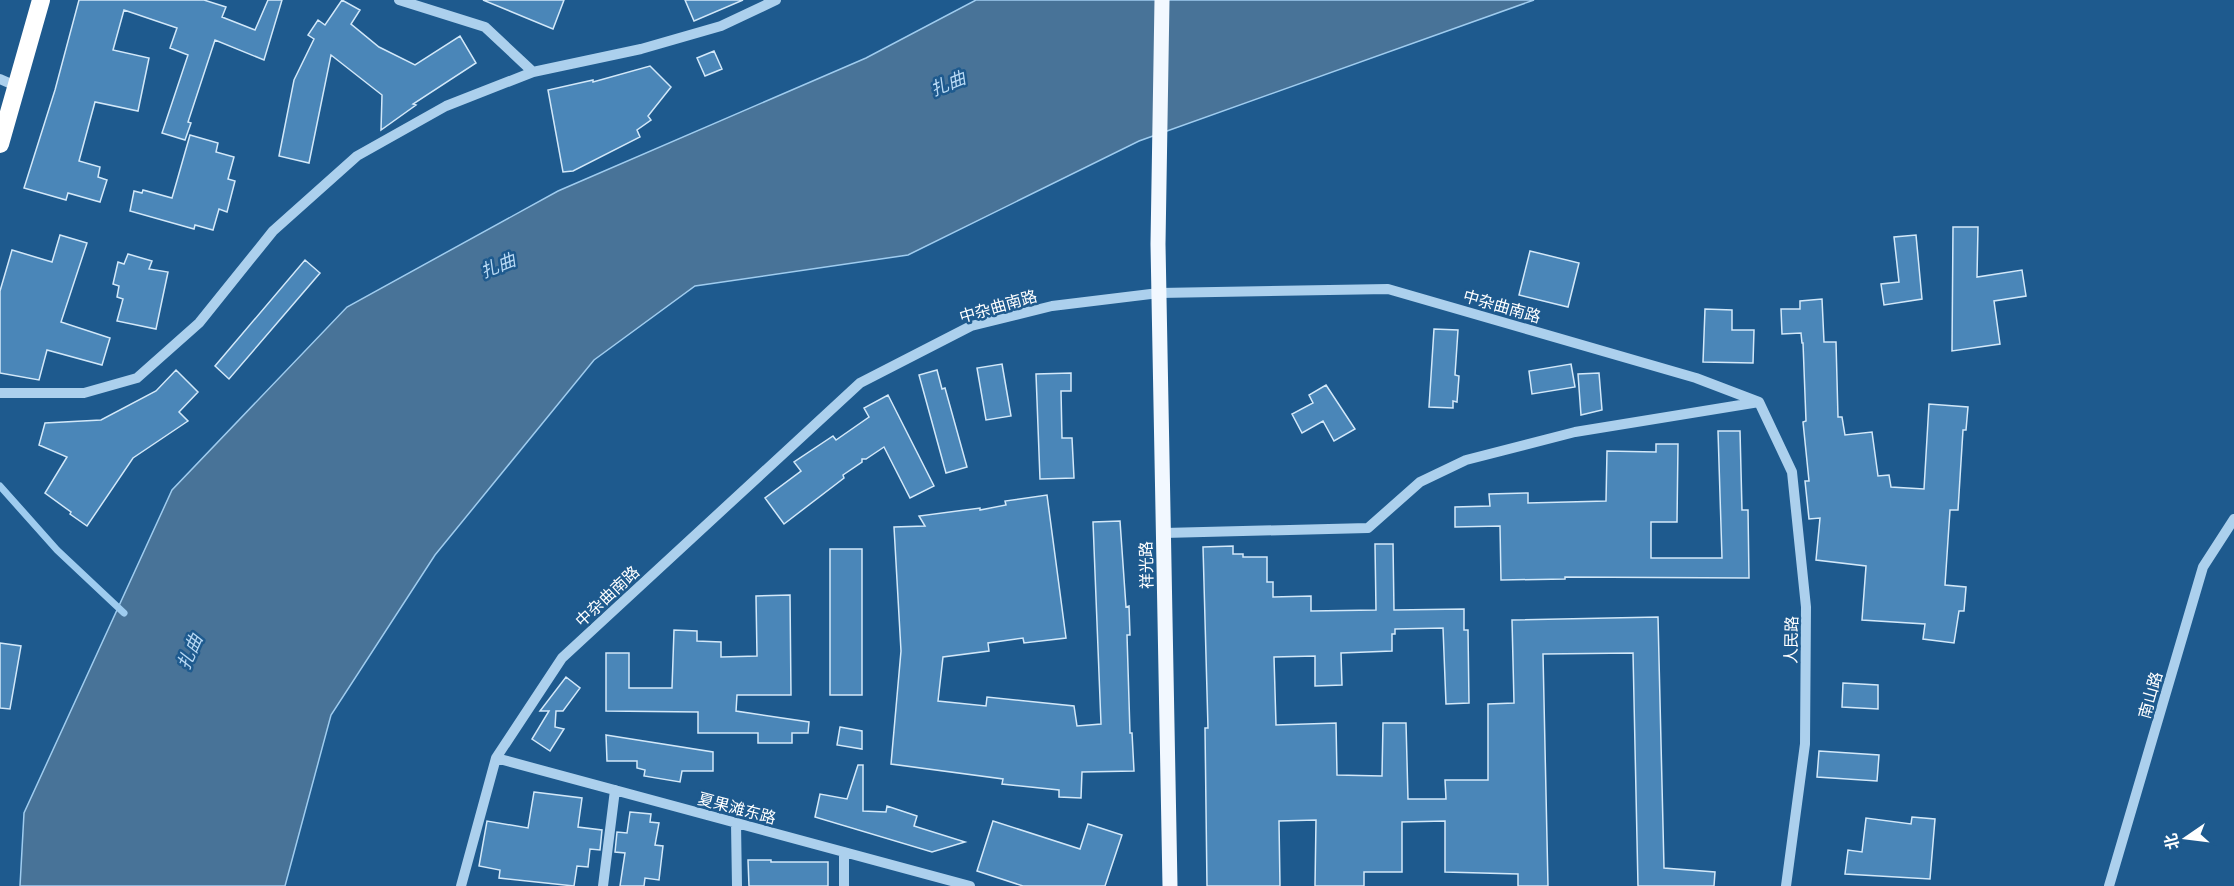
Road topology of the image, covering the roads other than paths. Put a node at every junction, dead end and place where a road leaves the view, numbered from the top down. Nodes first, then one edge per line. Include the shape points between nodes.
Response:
1 (41, 0) edge
2 (399, 0) edge
3 (776, 0) edge
4 (1162, 0) edge
5 (533, 72) junction
6 (8, 82) edge
7 (0, 144) edge
8 (1159, 293) junction
9 (0, 393) edge
10 (1759, 402) junction
11 (2234, 519) edge
12 (1164, 533) junction
13 (496, 758) junction
14 (615, 790) junction
15 (736, 823) junction
16 (844, 852) junction
17 (954, 884) edge
18 (461, 886) edge
19 (603, 886) edge
20 (737, 886) edge
21 (844, 886) edge
22 (970, 886) edge
23 (1170, 886) edge
24 (1786, 886) edge
25 (2109, 886) edge

1 - 6 highway
2 - 5 street via 485,27
3 - 5 street via 721,26 641,49
4 - 8 main road, 祥光路
5 - 9 street via 446,106 357,156 273,231 199,323 137,378 84,393
6 - 7 highway
8 - 10 street, 中杂曲南路 via 1388,289 1696,378
8 - 12 main road, 祥光路
8 - 13 street, 中杂曲南路 via 1052,306 971,326 860,383 562,658
10 - 12 street via 1575,432 1466,460 1420,482 1368,528
10 - 24 street, 人民路 via 1792,472 1806,607 1805,744
11 - 25 street, 南山路 via 2203,567
12 - 23 main road, 祥光路
13 - 14 street, 夏果滩东路
13 - 18 street, 中杂曲南路
14 - 15 street, 夏果滩东路
14 - 19 street
15 - 16 street, 夏果滩东路
15 - 20 street
16 - 17 street, 夏果滩东路
16 - 21 street
17 - 22 street, 夏果滩东路

